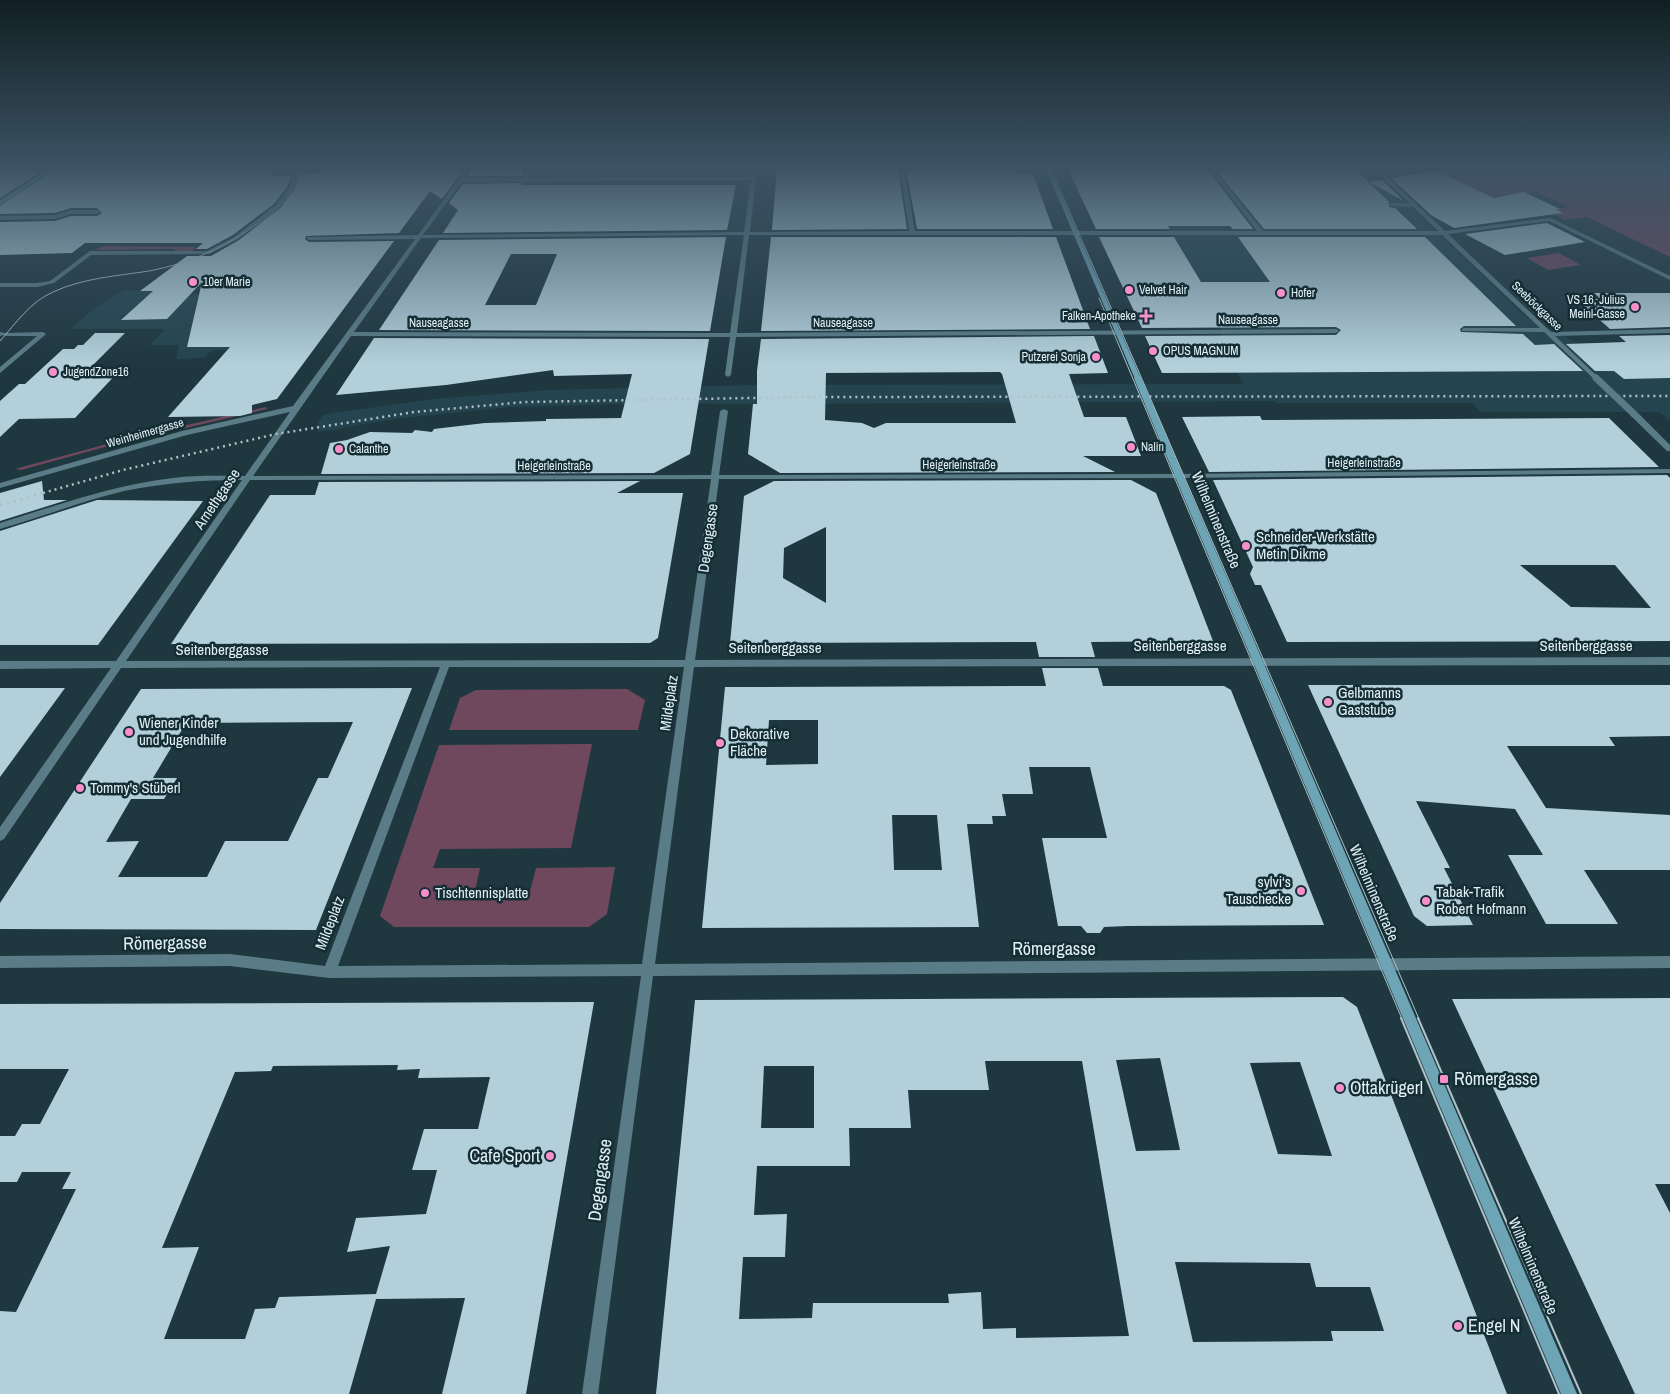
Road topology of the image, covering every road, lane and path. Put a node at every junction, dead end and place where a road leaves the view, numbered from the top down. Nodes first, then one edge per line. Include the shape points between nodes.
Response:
1 (241, 234) edge
2 (826, 234) edge
3 (1076, 234) edge
4 (1444, 234) edge
5 (1580, 234) edge
6 (420, 235) junction
7 (748, 235) junction
8 (309, 238) dead end
9 (1670, 278) edge
10 (0, 285) edge
11 (1464, 330) dead end
12 (1336, 331) dead end
13 (1670, 331) edge
14 (1548, 332) junction
15 (1118, 333) junction
16 (2, 334) edge
17 (351, 334) junction
18 (733, 335) junction
19 (0, 371) edge
20 (728, 376) dead end
21 (296, 408) junction
22 (724, 411) dead end
23 (1670, 448) edge
24 (1670, 472) edge
25 (1179, 476) junction
26 (249, 478) junction
27 (716, 478) junction
28 (0, 486) edge
29 (0, 526) edge
30 (1258, 661) junction
31 (1670, 661) edge
32 (120, 664) junction
33 (691, 664) junction
34 (0, 666) edge
35 (445, 666) junction
36 (0, 836) edge
37 (0, 962) edge
38 (1670, 962) edge
39 (1387, 964) junction
40 (648, 970) junction
41 (329, 972) junction
42 (590, 1394) edge
43 (1569, 1394) edge

1 - 10 street via 208,253 90,253 56,280 33,285
2 - 7 street
3 - 15 street
4 - 14 street, Seeböckgasse
5 - 9 street
6 - 7 street
6 - 8 street
6 - 17 street, Arnethgasse
7 - 18 street
11 - 14 street
12 - 15 street, Nauseagasse
13 - 14 street
14 - 23 street, Seeböckgasse, bridge
15 - 18 street, Nauseagasse
15 - 25 street, Wilhelminenstraße, bridge
16 - 19 street via 43,334
17 - 18 street, Nauseagasse
17 - 21 street, Arnethgasse
18 - 20 street
21 - 26 street, Arnethgasse
21 - 28 street, Weinheimergasse via 185,434
22 - 27 street, Degengasse
24 - 25 street, Heigerleinstraße
25 - 27 street, Heigerleinstraße
25 - 30 street, Wilhelminenstraße
26 - 27 street, Heigerleinstraße
26 - 29 street via 179,479 129,486
26 - 32 street, Arnethgasse
27 - 33 street, Degengasse
30 - 31 street, Seitenberggasse
30 - 33 street, Seitenberggasse
30 - 39 street, Wilhelminenstraße
32 - 34 street, Seitenberggasse
32 - 35 street, Seitenberggasse
32 - 36 street, Arnethgasse
33 - 35 street, Mildeplatz
33 - 40 street, Mildeplatz
35 - 41 street, Mildeplatz
37 - 41 street, Römergasse via 230,960
38 - 39 street, Römergasse
39 - 40 street, Römergasse
39 - 43 street, Wilhelminenstraße
40 - 41 street, Mildeplatz
40 - 42 street, Degengasse

